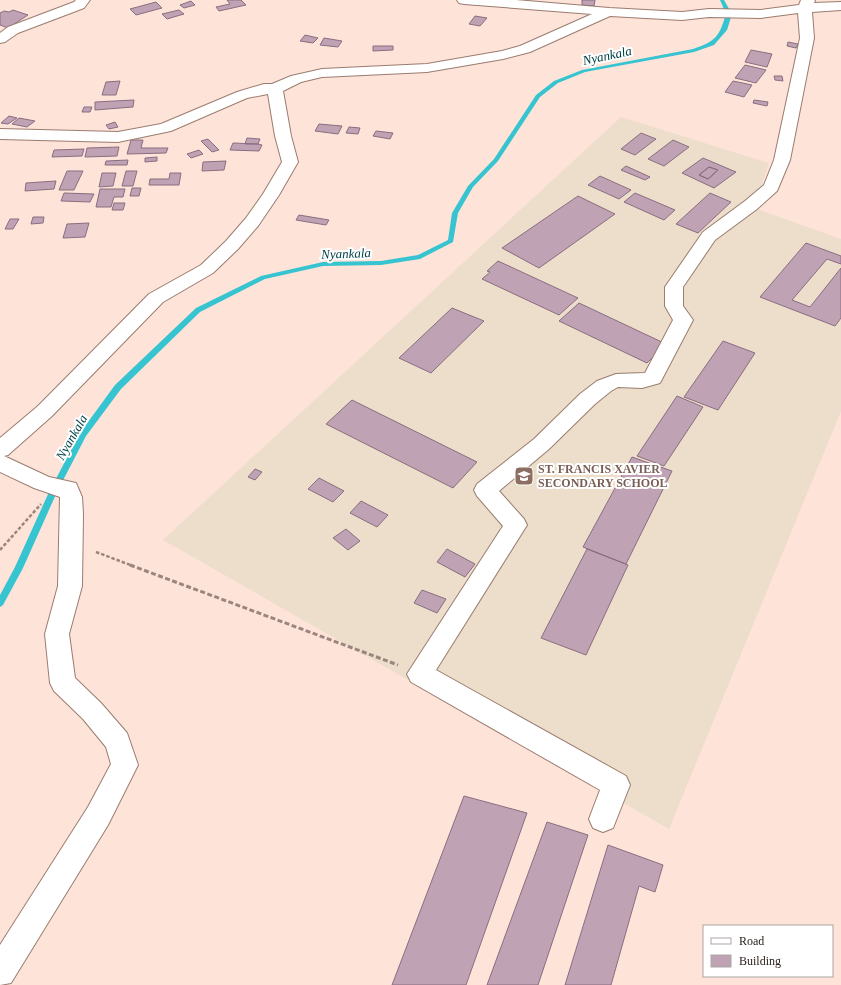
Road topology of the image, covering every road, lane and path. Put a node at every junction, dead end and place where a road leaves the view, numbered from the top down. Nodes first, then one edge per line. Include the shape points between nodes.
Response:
1 (82, 0) edge
2 (464, 0) edge
3 (806, 4) edge
4 (841, 6) edge
5 (608, 12) junction
6 (0, 38) edge
7 (275, 88) junction
8 (0, 134) edge
9 (0, 450) edge
10 (0, 463) edge
11 (55, 488) junction
12 (0, 550) edge
13 (71, 550) junction
14 (420, 674) junction
15 (603, 819) dead end
16 (0, 972) edge

1 - 6 street via 79,5 13,30
2 - 5 street
3 - 4 street
3 - 5 street via 761,14 709,13 682,16
3 - 14 street via 807,38 782,160 771,187 709,236 674,287 674,306 684,320 653,378 645,382 611,382 485,490 516,525
5 - 7 street via 525,49 503,56 427,68 322,73 296,79
7 - 8 street via 242,95 165,128 118,137
7 - 9 street via 290,162 252,222 207,269 156,298 45,411
10 - 11 street
11 - 12 path
11 - 13 street via 68,489 71,497
13 - 14 path via 99,553
13 - 16 street via 70,586 57,634 64,683 118,741 125,765 98,816
14 - 15 street via 616,785

